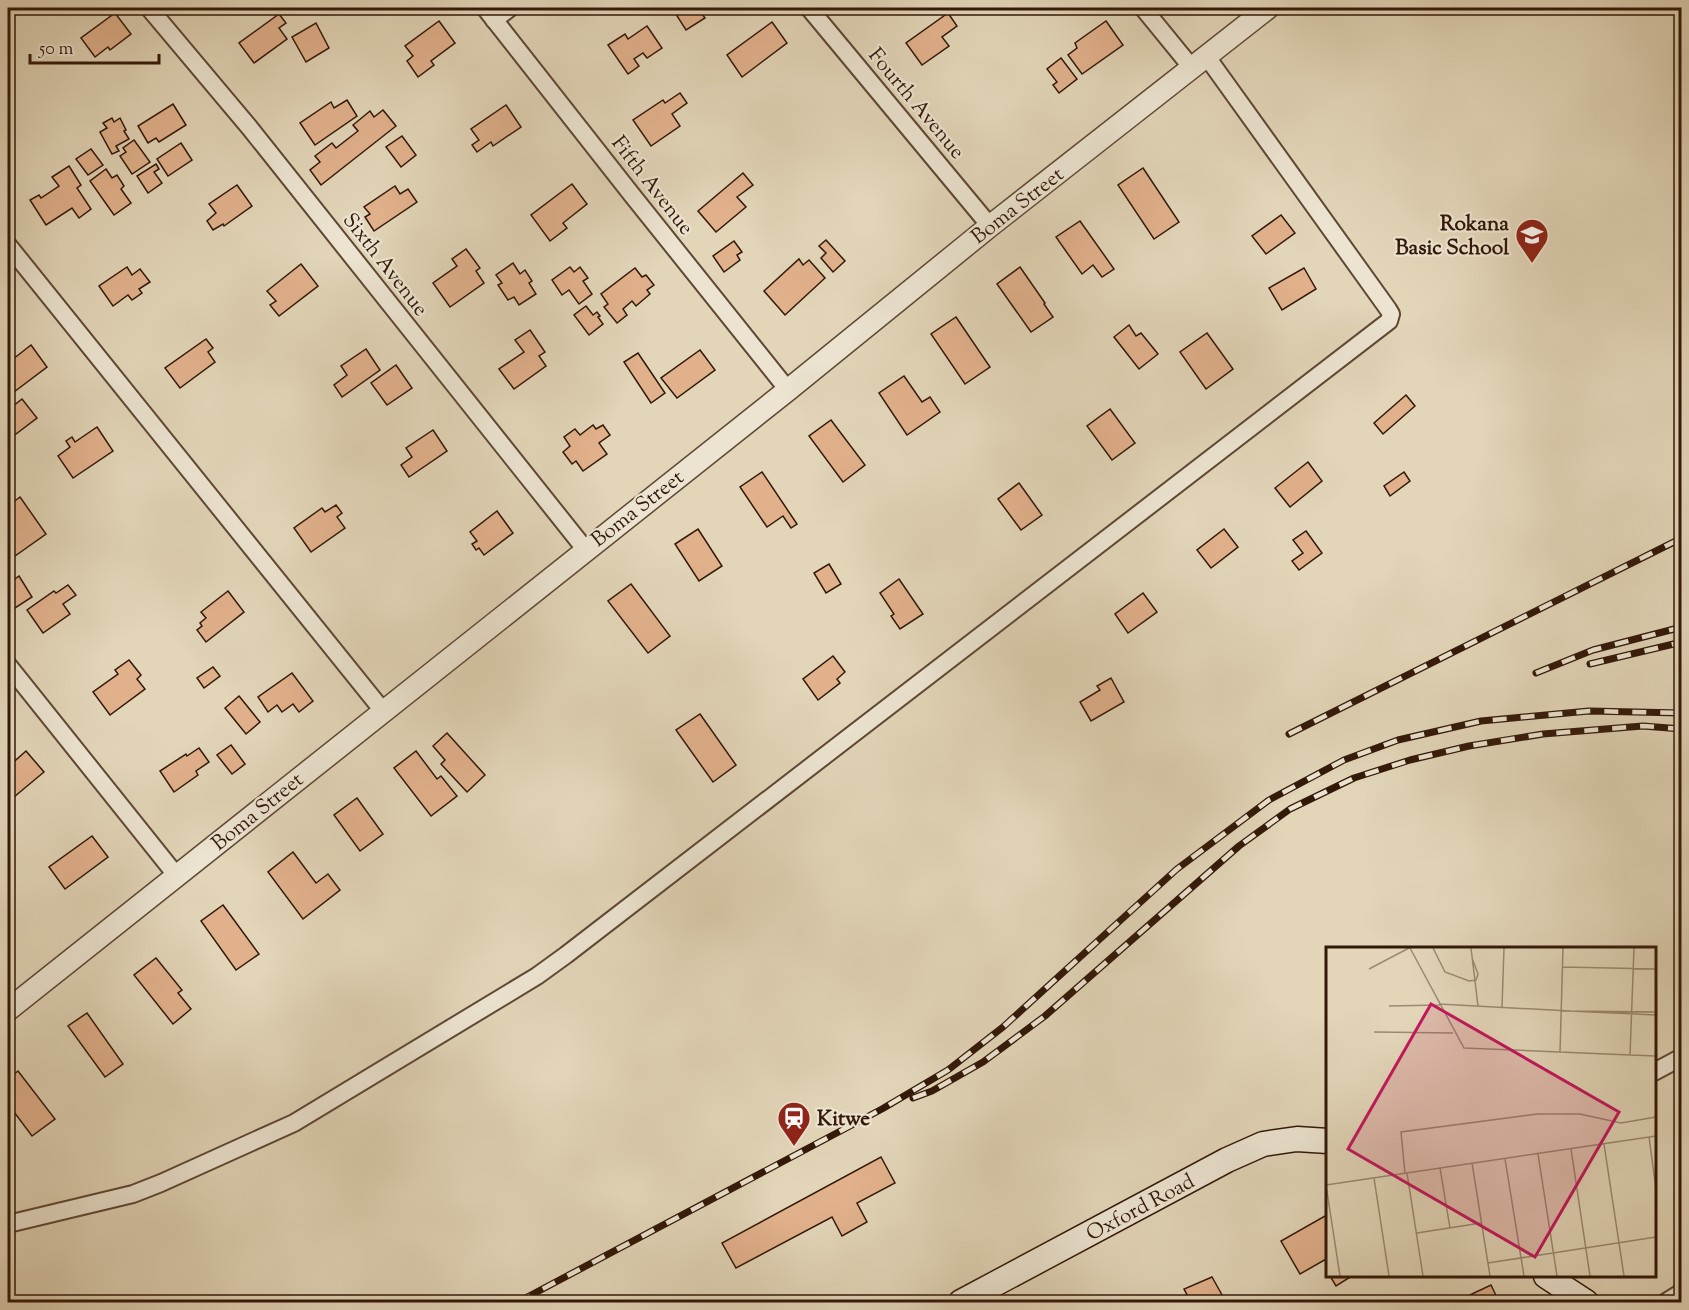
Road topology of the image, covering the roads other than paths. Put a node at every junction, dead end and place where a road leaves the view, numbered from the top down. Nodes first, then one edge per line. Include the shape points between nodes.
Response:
1 (149, 8) edge
2 (510, 8) edge
3 (809, 8) edge
4 (1143, 8) edge
5 (1268, 8) edge
6 (490, 14) edge
7 (1200, 62) junction
8 (990, 226) junction
9 (8, 246) edge
10 (788, 390) junction
11 (585, 549) junction
12 (8, 665) edge
13 (383, 711) junction
14 (176, 875) junction
15 (8, 1010) edge
16 (1682, 1057) edge
17 (1656, 1071) edge
18 (1326, 1141) edge
19 (8, 1224) edge
20 (1549, 1277) edge
21 (1682, 1292) edge
22 (961, 1302) edge
23 (1586, 1302) edge
24 (1666, 1302) edge

1 - 11 street, Sixth Avenue via 249,127
2 - 6 street
3 - 8 street, Fourth Avenue
4 - 7 street
5 - 7 street, Boma Street
6 - 10 street, Fifth Avenue
7 - 8 street, Boma Street
7 - 19 street via 1388,309 1389,321 537,976 294,1123 132,1194
8 - 10 street, Boma Street
9 - 13 street
10 - 11 street, Boma Street
11 - 13 street, Boma Street
12 - 14 street
13 - 14 street, Boma Street
14 - 15 street, Boma Street
16 - 17 street
18 - 22 main road, Oxford Road via 1297,1138 1263,1144
20 - 23 main road
21 - 24 street

